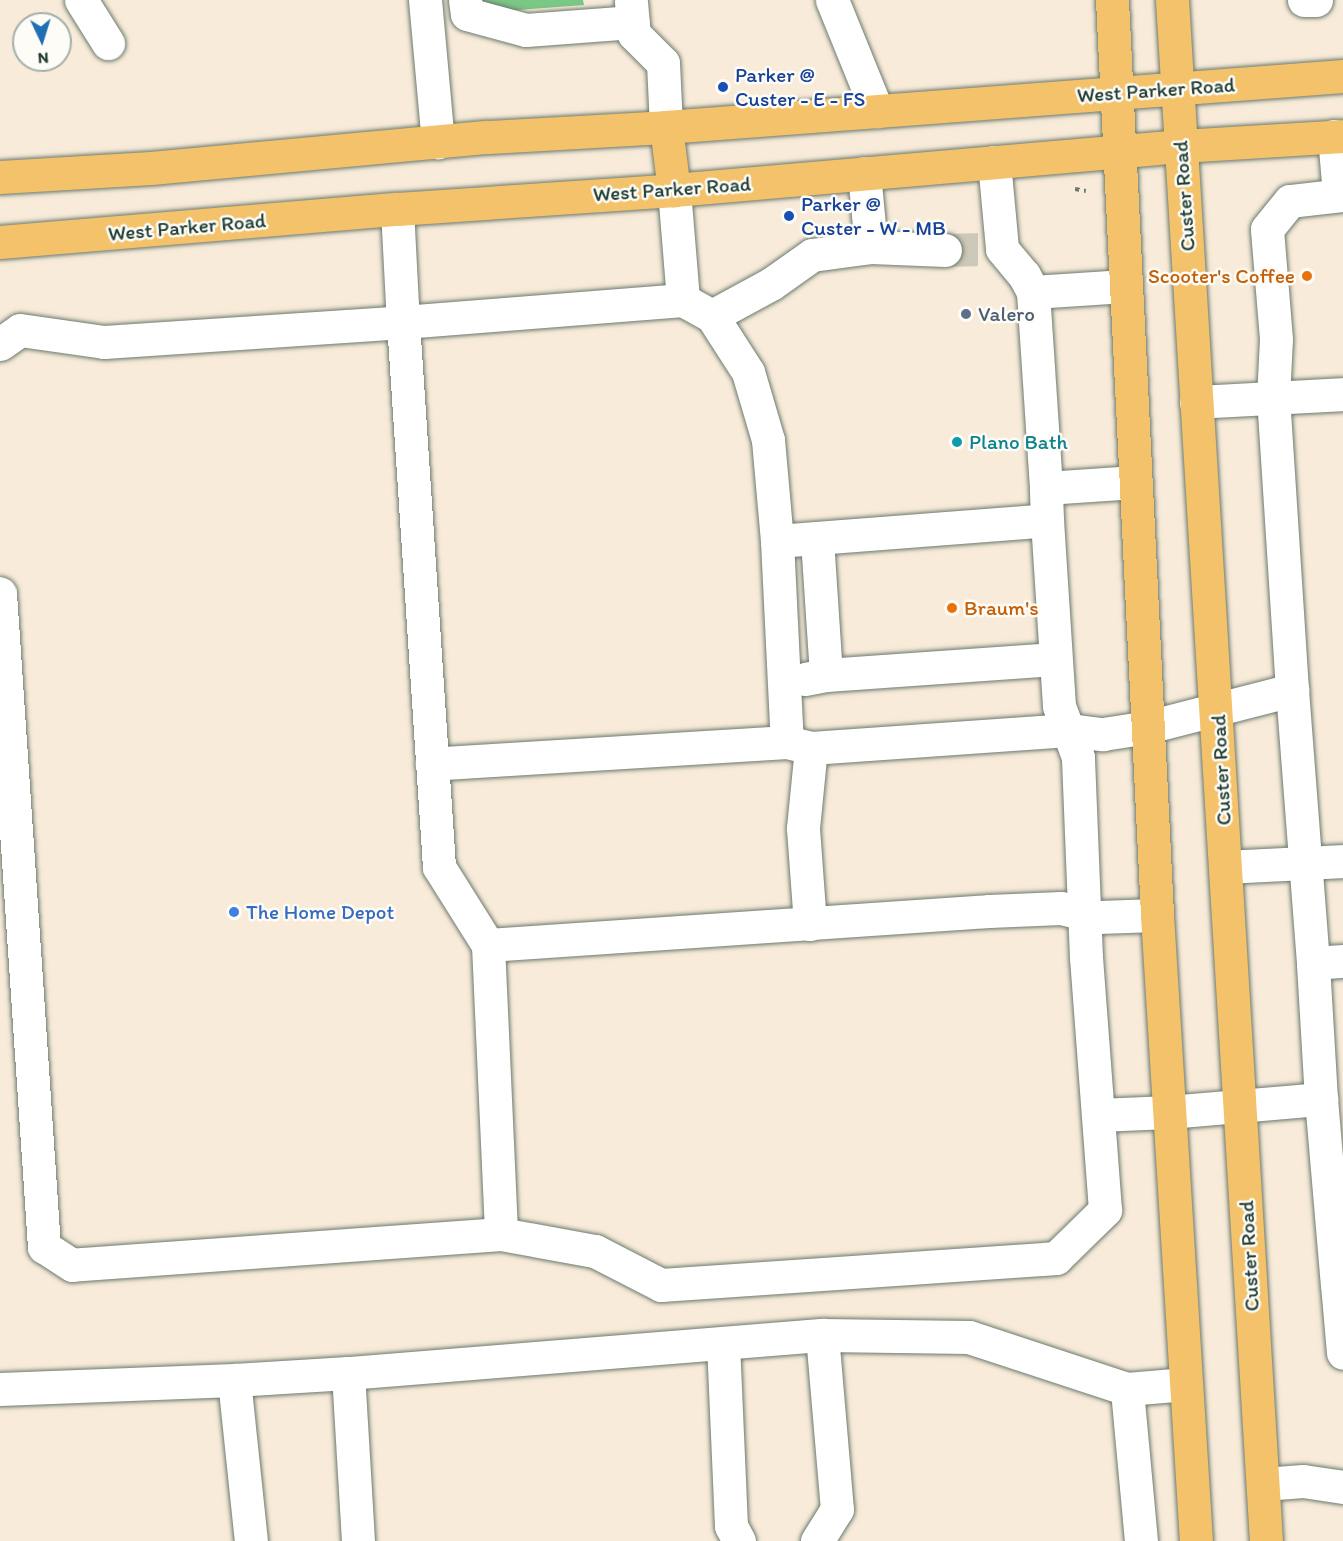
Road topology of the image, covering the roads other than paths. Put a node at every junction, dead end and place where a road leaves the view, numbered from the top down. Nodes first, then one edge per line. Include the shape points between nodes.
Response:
1 (81, 0) edge
2 (425, 0) edge
3 (465, 0) edge
4 (832, 0) edge
5 (1112, 0) edge
6 (1172, 0) edge
7 (1304, 0) edge
8 (1316, 0) edge
9 (632, 11) edge
10 (108, 43) dead end
11 (1343, 76) edge
12 (1177, 89) junction
13 (1117, 93) junction
14 (877, 111) junction
15 (666, 127) junction
16 (1338, 136) edge
17 (438, 142) junction
18 (1181, 146) junction
19 (1119, 151) junction
20 (994, 162) junction
21 (864, 173) junction
22 (0, 177) edge
23 (674, 190) junction
24 (1341, 195) edge
25 (397, 209) junction
26 (0, 242) edge
27 (871, 247) junction
28 (945, 250) tunnel mouth
29 (1125, 286) junction
30 (1033, 292) junction
31 (683, 300) junction
32 (712, 316) junction
33 (403, 322) junction
34 (0, 344) edge
35 (1343, 394) edge
36 (1273, 398) junction
37 (1196, 402) junction
38 (1135, 482) junction
39 (1046, 488) junction
40 (1047, 520) junction
41 (817, 538) junction
42 (777, 541) junction
43 (0, 593) edge
44 (1054, 659) junction
45 (826, 675) junction
46 (784, 683) junction
47 (1292, 690) junction
48 (1217, 710) junction
49 (1148, 727) junction
50 (1068, 730) junction
51 (799, 745) junction
52 (432, 764) junction
53 (1343, 861) edge
54 (1306, 863) junction
55 (1226, 867) junction
56 (1084, 915) junction
57 (1157, 915) junction
58 (810, 924) junction
59 (488, 945) junction
60 (1328, 962) edge
61 (1321, 1099) junction
62 (1240, 1106) junction
63 (1170, 1112) junction
64 (1098, 1115) junction
65 (501, 1234) junction
66 (1340, 1284) edge
67 (822, 1335) junction
68 (723, 1343) junction
69 (1343, 1353) edge
70 (348, 1373) junction
71 (234, 1380) junction
72 (1186, 1384) junction
73 (0, 1389) edge
74 (1127, 1389) junction
75 (1263, 1484) junction
76 (1343, 1487) edge
77 (251, 1541) edge
78 (358, 1541) edge
79 (739, 1541) edge
80 (817, 1541) edge
81 (1141, 1541) edge
82 (1196, 1541) edge
83 (1266, 1541) edge

1 - 10 street
2 - 17 street
3 - 9 street via 467,14 526,30
4 - 14 street
5 - 13 main road
6 - 12 main road, Custer Road
7 - 8 street
9 - 15 street via 634,34 663,63
11 - 12 main road, West Parker Road
12 - 13 main road, West Parker Road
12 - 18 main road, Custer Road
13 - 14 main road, West Parker Road
13 - 19 main road
14 - 15 main road, West Parker Road
15 - 17 main road, West Parker Road
15 - 23 main road
16 - 18 main road, West Parker Road
16 - 24 street
17 - 22 main road, West Parker Road via 151,168
18 - 19 main road, West Parker Road
18 - 37 main road, Custer Road
19 - 20 main road, West Parker Road
19 - 29 main road
20 - 21 main road, West Parker Road
20 - 30 street via 994,249 1024,275
21 - 23 main road, West Parker Road
21 - 27 street
23 - 25 main road, West Parker Road
23 - 31 street
24 - 36 street via 1290,201 1267,229 1276,339
25 - 26 main road, West Parker Road
25 - 33 street
27 - 28 street
27 - 32 street via 812,255 771,285
29 - 30 street
29 - 38 main road
30 - 39 street
31 - 32 street
31 - 33 street
32 - 42 street via 747,372 768,440
33 - 34 street via 104,342 20,330
33 - 52 street
35 - 36 street
36 - 37 street
36 - 47 street
37 - 48 main road, Custer Road
38 - 39 street
38 - 49 main road
39 - 40 street
40 - 41 street
40 - 44 street
41 - 42 street
41 - 45 street
42 - 46 street
43 - 65 street via 44,1247 72,1265
44 - 45 street
44 - 50 street via 1059,706
45 - 46 street
46 - 51 street
47 - 48 street
47 - 54 street
48 - 49 street
48 - 55 main road, Custer Road
49 - 50 street via 1103,734
49 - 57 main road
50 - 51 street
50 - 56 street via 1078,757
51 - 52 street
51 - 58 street
52 - 59 street via 439,867
53 - 54 street
54 - 55 street
54 - 60 street
55 - 62 main road, Custer Road
56 - 57 street
56 - 58 street via 1061,908
56 - 64 street
57 - 63 main road
58 - 59 street
59 - 65 street
60 - 61 street
61 - 62 street
61 - 66 street
62 - 63 street
62 - 75 main road, Custer Road
63 - 64 street
63 - 72 main road
64 - 65 street via 1105,1210 1056,1258 661,1285 595,1251
66 - 69 street
67 - 68 street
67 - 74 street via 969,1337
67 - 80 street via 837,1509
68 - 70 street
68 - 79 street via 731,1526
70 - 71 street
70 - 78 street
71 - 73 street
71 - 77 street
72 - 74 street
72 - 82 main road
74 - 81 street
75 - 76 street via 1303,1481
75 - 83 main road, Custer Road

